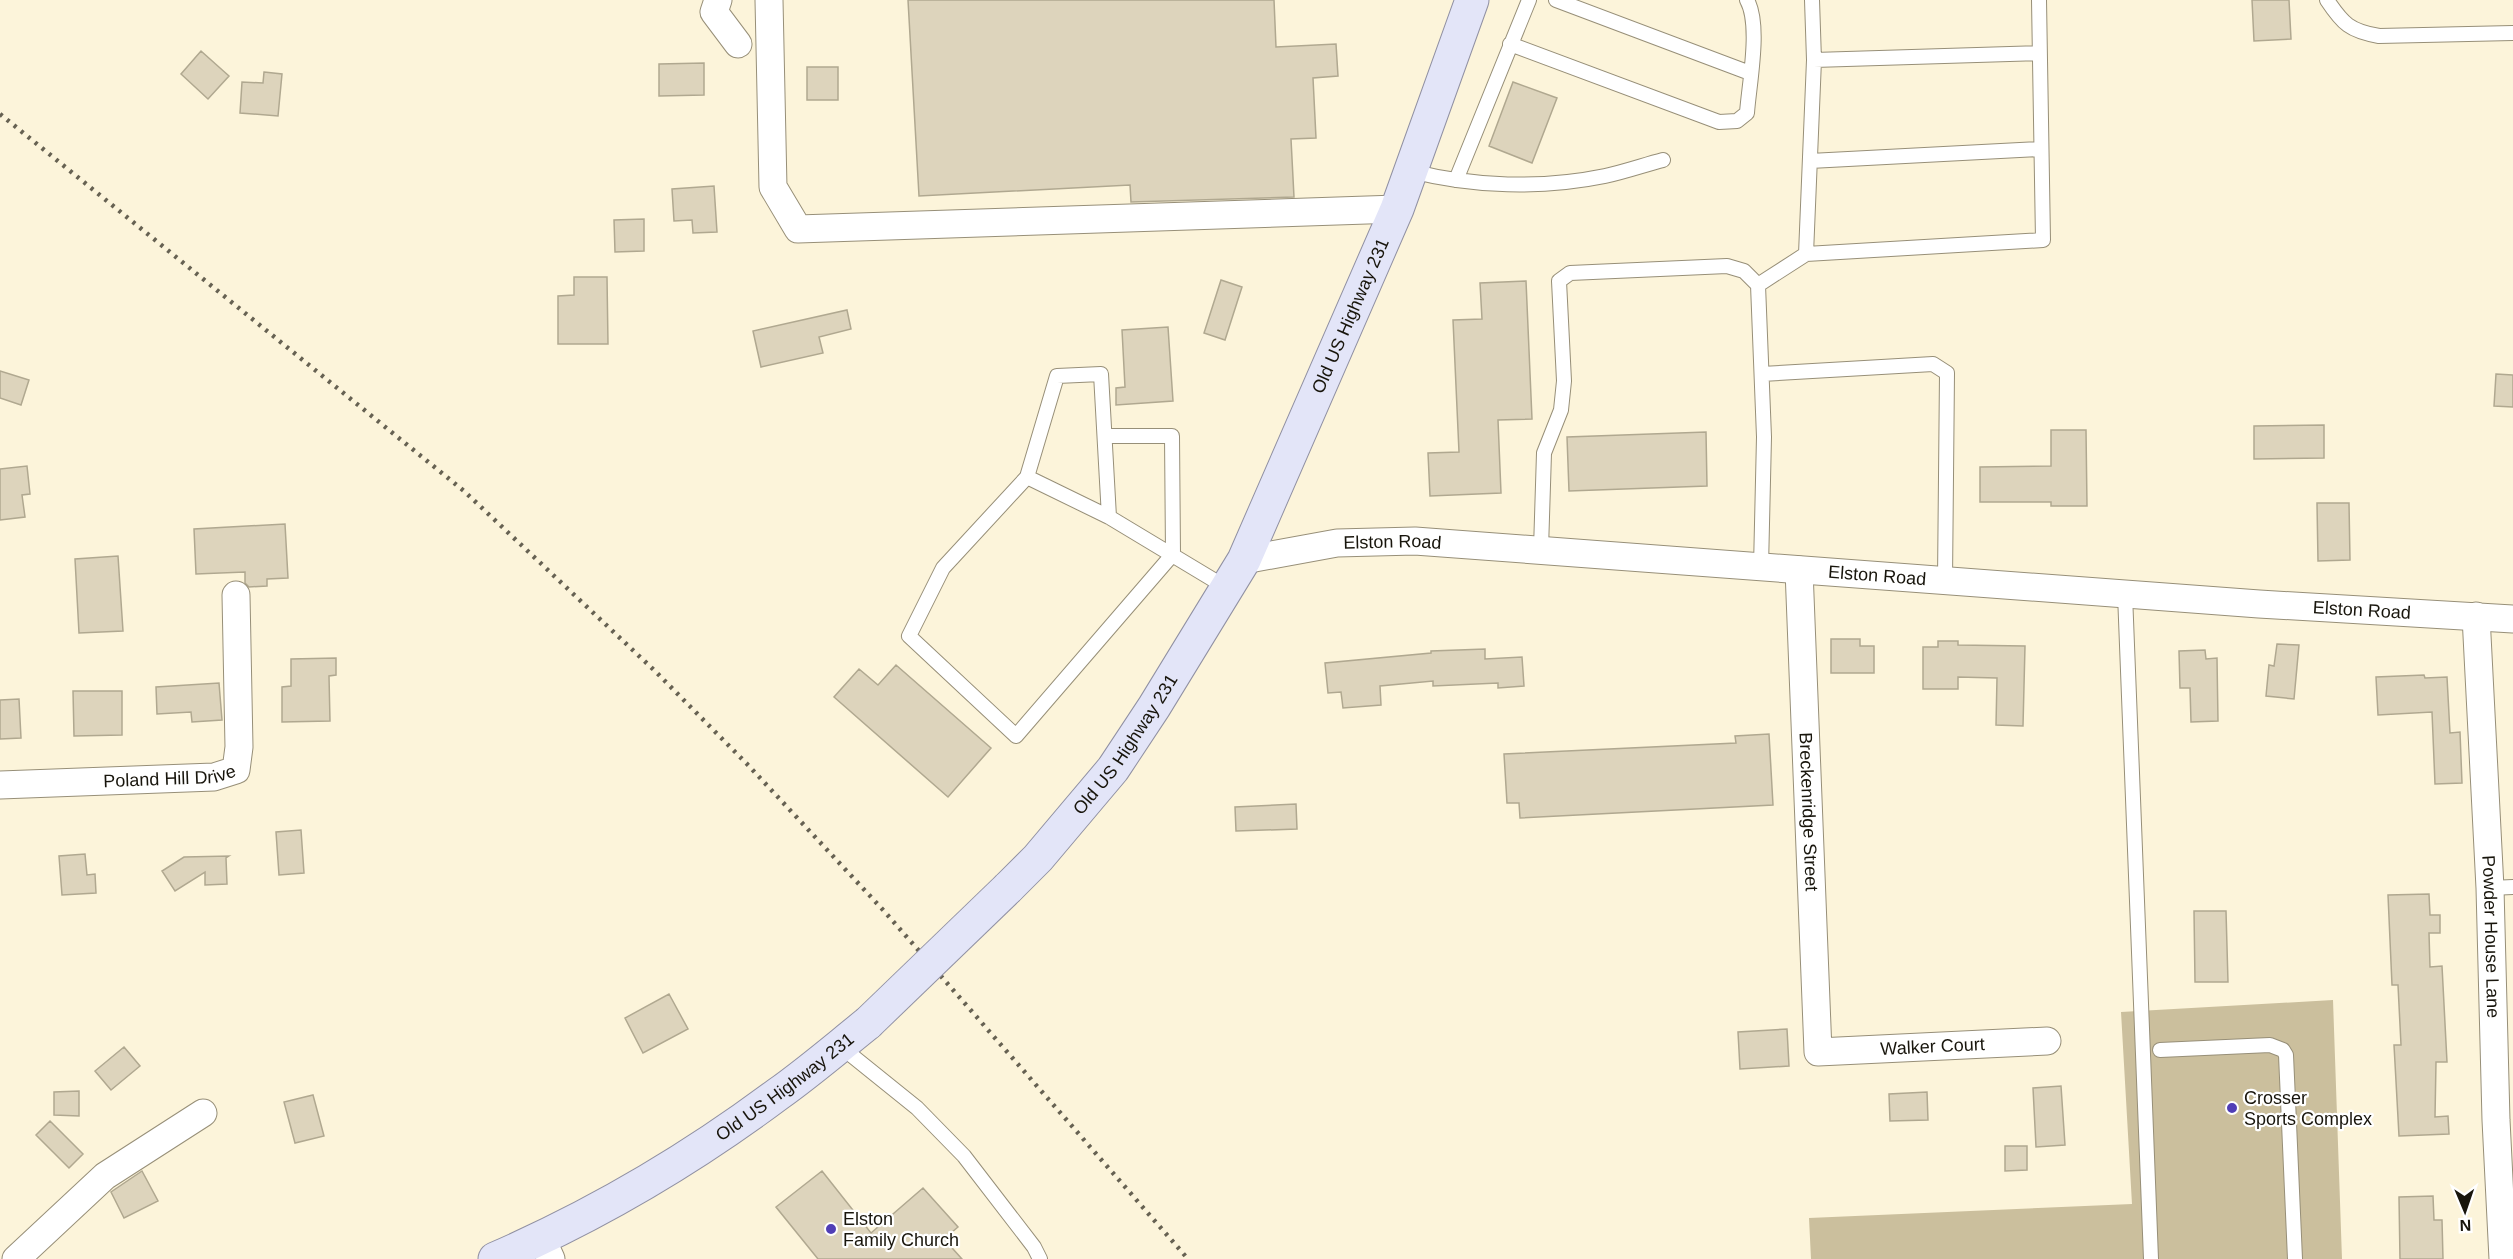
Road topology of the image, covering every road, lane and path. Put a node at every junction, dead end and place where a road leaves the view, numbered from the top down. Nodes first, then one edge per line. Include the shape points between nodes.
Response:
1 (718, 0) edge
2 (770, 0) edge
3 (1472, 0) edge
4 (1529, 0) edge
5 (1556, 0) edge
6 (1747, 0) edge
7 (1812, 0) edge
8 (2039, 0) edge
9 (2327, 0) edge
10 (2513, 33) edge
11 (738, 44) dead end
12 (1510, 44) junction
13 (2039, 52) junction
14 (1814, 60) junction
15 (1750, 73) junction
16 (2041, 149) junction
17 (1663, 160) dead end
18 (1810, 160) junction
19 (1411, 171) junction
20 (1456, 180) junction
21 (1397, 209) junction
22 (1806, 254) junction
23 (1758, 285) junction
24 (1762, 374) junction
25 (1105, 436) junction
26 (1027, 477) junction
27 (1109, 517) junction
28 (1541, 549) junction
29 (1173, 554) junction
30 (1244, 560) junction
31 (1761, 567) junction
32 (1799, 570) junction
33 (1945, 580) junction
34 (1227, 588) junction
35 (2125, 594) junction
36 (236, 595) dead end
37 (2476, 616) junction
38 (2513, 619) edge
39 (0, 785) edge
40 (2501, 887) edge
41 (2047, 1041) dead end
42 (840, 1046) junction
43 (2160, 1050) dead end
44 (1818, 1052) joint
45 (203, 1113) dead end
46 (2504, 1119) edge
47 (546, 1249) edge
48 (16, 1259) edge
49 (495, 1259) edge
50 (1040, 1259) edge
51 (2151, 1259) edge
52 (2295, 1259) edge
53 (2503, 1259) edge

1 - 11 street via 714,12
2 - 21 street via 773,187 798,229
3 - 19 main road, Old US Highway 231
4 - 12 lane
5 - 15 lane
6 - 15 lane via 1753,28
7 - 14 lane
8 - 13 lane
9 - 10 lane via 2341,20 2365,34
12 - 15 lane via 1719,122 1737,121 1746,113
12 - 20 lane
13 - 14 lane
13 - 16 lane
14 - 18 lane
16 - 18 lane
16 - 22 lane via 2043,240
17 - 20 lane via 1568,181 1511,184
18 - 22 lane
19 - 20 lane
19 - 21 main road, Old US Highway 231
21 - 30 main road, Old US Highway 231
22 - 23 lane
23 - 24 lane
23 - 28 lane via 1744,271 1727,266 1570,273 1559,281 1564,381 1560,410 1544,453
24 - 31 lane
24 - 33 lane via 1933,364 1947,373
25 - 26 lane via 1101,374 1057,375
25 - 27 lane
25 - 29 lane via 1172,436
26 - 27 lane
26 - 29 lane via 943,568 909,636 1016,736
27 - 29 lane
28 - 30 street, Elston Road via 1384,541 1337,543
28 - 31 street, Elston Road
29 - 34 lane
30 - 34 main road, Old US Highway 231
31 - 32 street, Elston Road
32 - 33 street, Elston Road
32 - 44 street, Breckenridge Street
33 - 35 street, Elston Road
34 - 42 main road, Old US Highway 231, bridge via 1113,769 1038,858
35 - 37 street, Elston Road
35 - 51 lane
36 - 39 street, Poland Hill Drive via 236,770 214,777
37 - 38 street, Elston Road
37 - 40 street, Powder House Lane
40 - 46 street, Powder House Lane
41 - 44 street, Walker Court
42 - 47 main road, Old US Highway 231 via 778,1094
42 - 50 lane via 917,1108 964,1156
43 - 52 lane via 2270,1045 2283,1050
45 - 48 street via 105,1176
46 - 53 street, Powder House Lane
47 - 49 main road, Old US Highway 231

